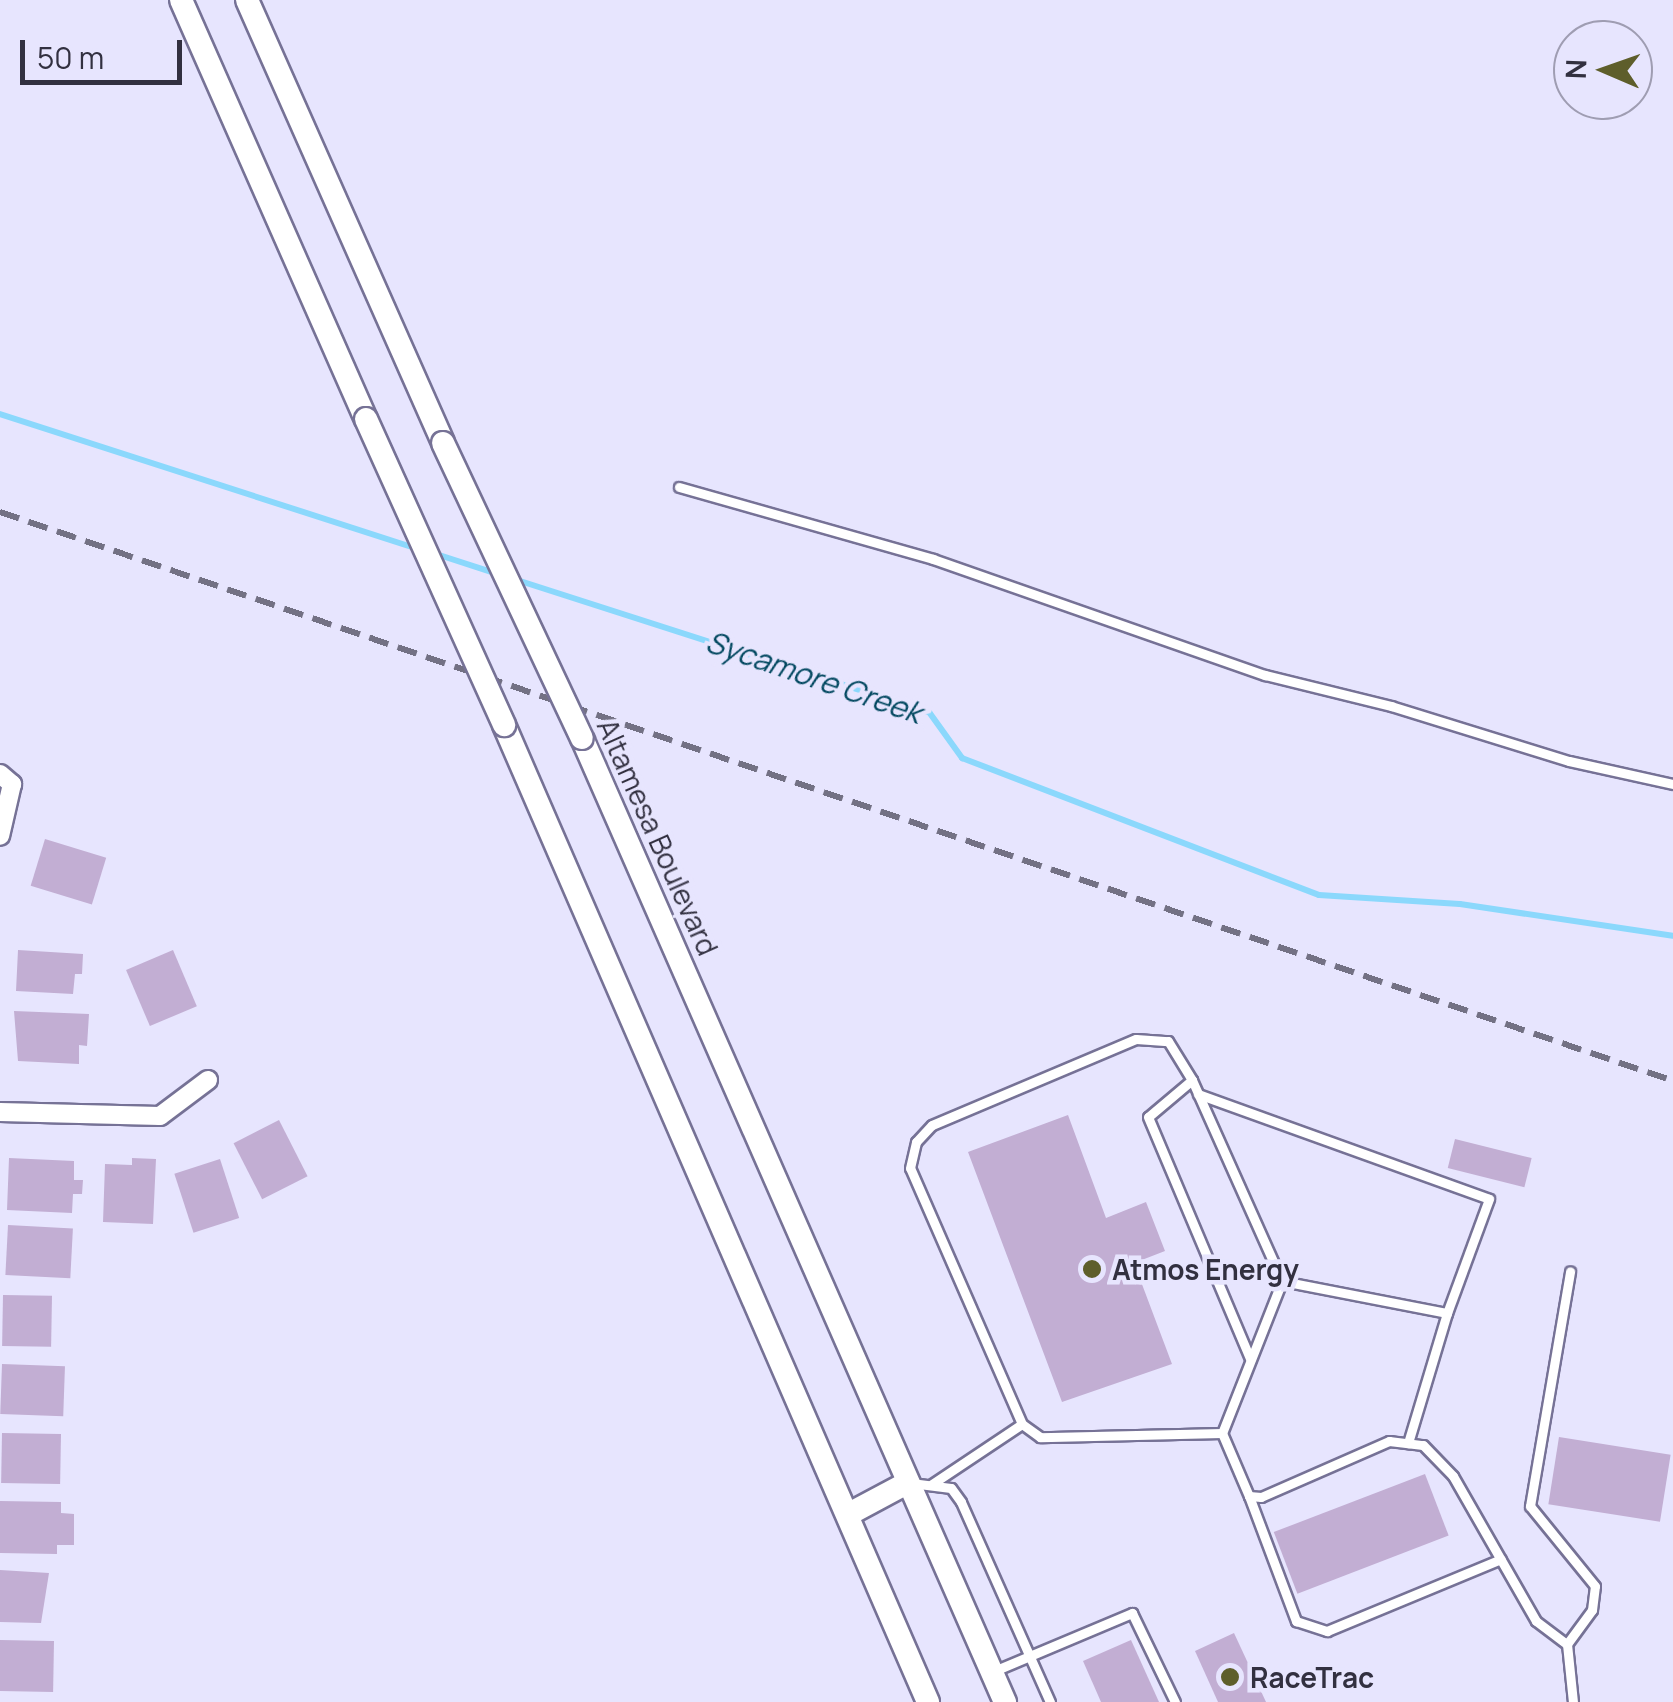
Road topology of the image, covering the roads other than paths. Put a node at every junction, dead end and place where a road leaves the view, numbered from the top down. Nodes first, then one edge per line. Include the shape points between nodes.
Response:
1 (181, 0) edge
2 (246, 0) edge
3 (679, 487) dead end
4 (6, 779) edge
5 (1673, 784) edge
6 (0, 836) edge
7 (208, 1080) dead end
8 (1192, 1080) junction
9 (1198, 1094) junction
10 (0, 1112) edge
11 (1570, 1272) dead end
12 (1282, 1281) junction
13 (1448, 1313) junction
14 (1250, 1359) junction
15 (1022, 1424) junction
16 (1222, 1433) junction
17 (1408, 1444) junction
18 (907, 1483) junction
19 (932, 1484) junction
20 (1249, 1496) junction
21 (849, 1514) junction
22 (1501, 1560) junction
23 (1567, 1644) junction
24 (1033, 1655) junction
25 (991, 1672) junction
26 (928, 1702) edge
27 (1004, 1702) edge
28 (1050, 1702) edge
29 (1175, 1702) edge
30 (1572, 1702) edge

1 - 21 main road, bridge
2 - 18 main road, Altamesa Boulevard, bridge via 582,738
3 - 5 lane via 934,559 1265,675
4 - 6 street
7 - 10 street via 160,1116
8 - 9 lane
8 - 14 lane via 1148,1117
8 - 15 lane via 1168,1042 1136,1039 932,1125 916,1142 910,1168
9 - 12 lane
9 - 13 lane via 1489,1199
11 - 23 lane via 1530,1506 1595,1586 1592,1610
12 - 13 lane
12 - 14 lane
13 - 17 lane
14 - 16 lane
15 - 16 lane via 1040,1437
15 - 19 lane
16 - 20 lane
17 - 20 lane via 1389,1441
17 - 22 lane via 1423,1445 1453,1476
18 - 19 lane
18 - 21 main road
18 - 25 main road, Altamesa Boulevard
19 - 24 lane via 951,1488 960,1502
20 - 22 lane via 1296,1621 1328,1631
21 - 26 main road
22 - 23 lane via 1536,1621
23 - 30 lane
24 - 25 lane
24 - 28 lane
24 - 29 lane via 1132,1613
25 - 27 main road, Altamesa Boulevard

